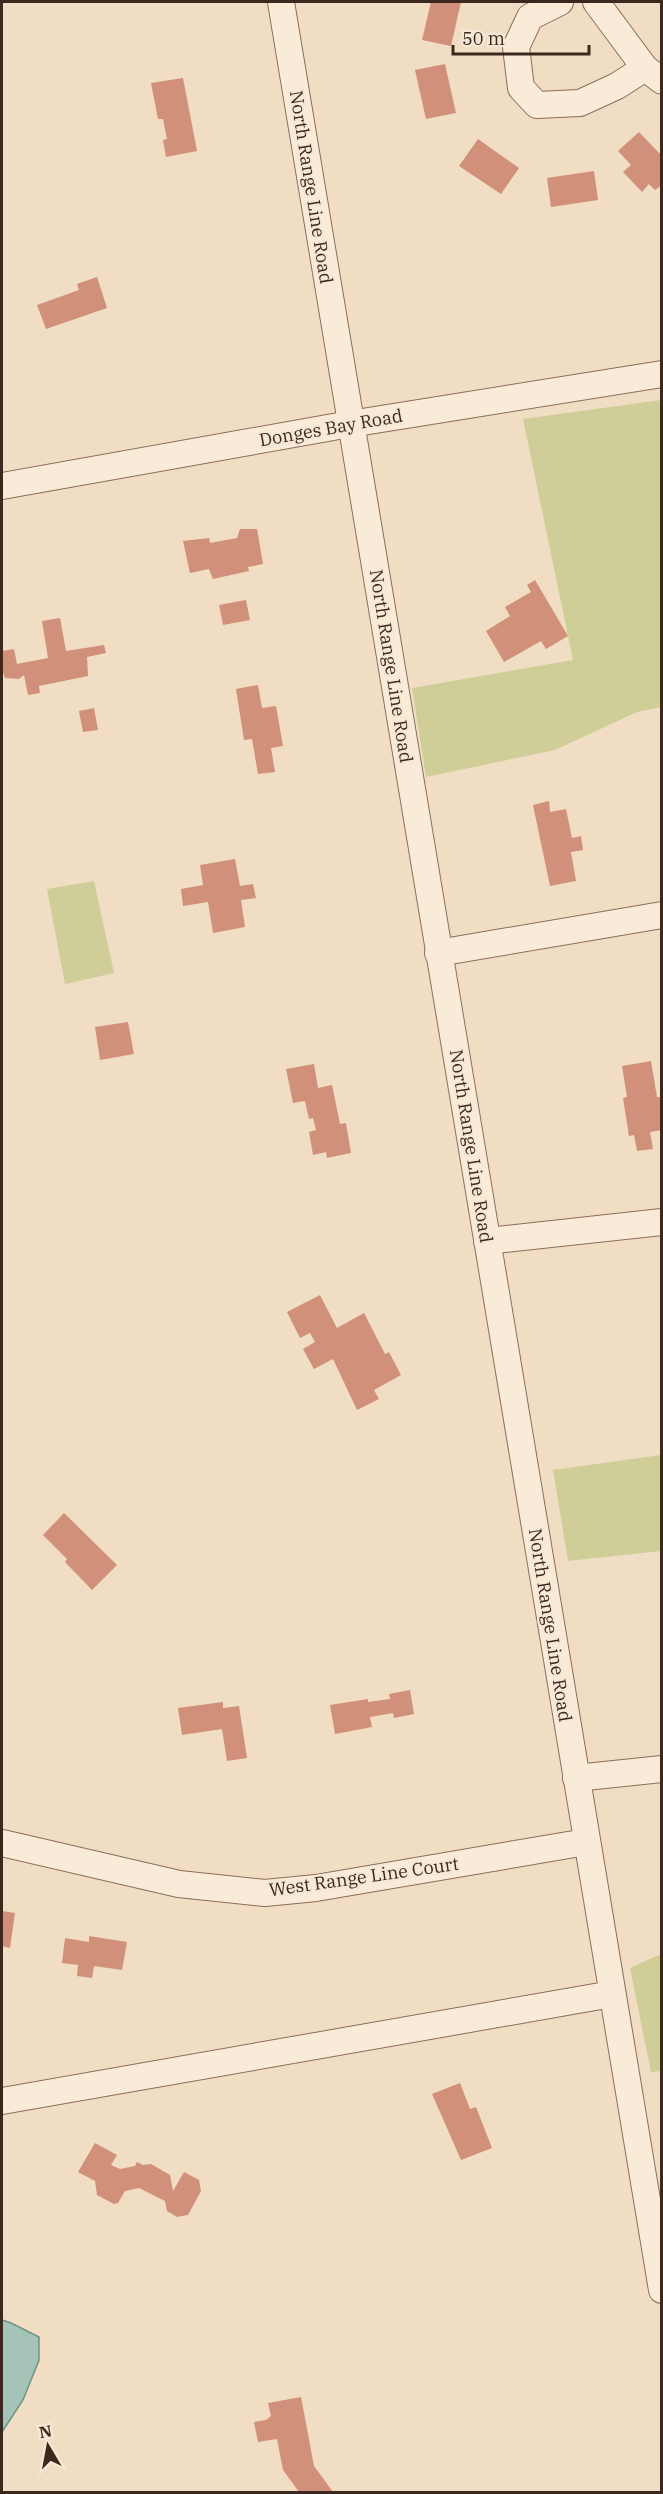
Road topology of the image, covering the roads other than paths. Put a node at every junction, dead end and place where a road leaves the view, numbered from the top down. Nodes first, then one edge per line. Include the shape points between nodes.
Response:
1 (280, 2) edge
2 (560, 2) edge
3 (596, 2) edge
4 (653, 74) edge
5 (662, 374) edge
6 (351, 424) junction
7 (2, 486) edge
8 (662, 915) edge
9 (438, 953) junction
10 (662, 1222) edge
11 (487, 1242) junction
12 (662, 1769) edge
13 (576, 1778) junction
14 (586, 1842) junction
15 (2, 1843) edge
16 (612, 1994) junction
17 (2, 2101) edge
18 (659, 2260) edge
19 (662, 2290) edge

1 - 6 street, North Range Line Road
2 - 4 street via 530,17 516,47 521,88 537,105 580,103
3 - 4 street
5 - 6 street, Donges Bay Road
6 - 7 street, Donges Bay Road
6 - 9 street, North Range Line Road
8 - 9 street
9 - 11 street, North Range Line Road
10 - 11 street
11 - 13 street, North Range Line Road
12 - 13 street
13 - 14 street, North Range Line Road
14 - 15 street, West Range Line Court via 316,1888 265,1893 179,1884
14 - 16 street, North Range Line Road
16 - 17 street
16 - 18 street, North Range Line Road
18 - 19 street, North Range Line Road

